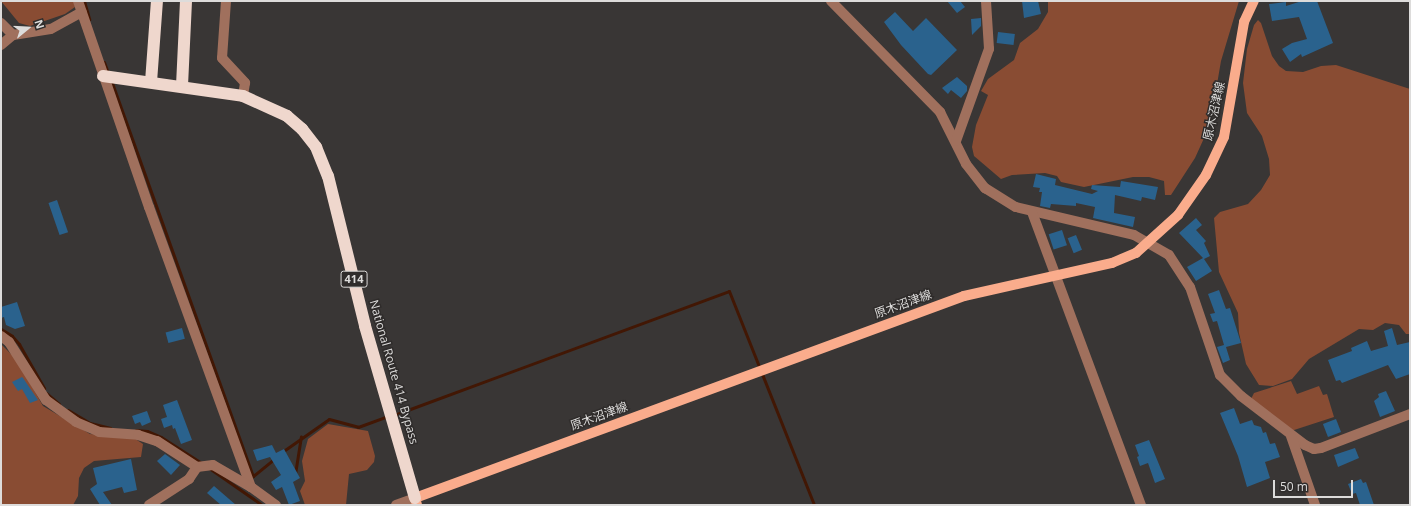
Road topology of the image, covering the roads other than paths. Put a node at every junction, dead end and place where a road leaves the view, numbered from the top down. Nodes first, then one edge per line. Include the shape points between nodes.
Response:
1 (78, 1) edge
2 (157, 1) edge
3 (186, 1) edge
4 (226, 1) edge
5 (831, 1) edge
6 (986, 1) edge
7 (1254, 1) edge
8 (82, 12) junction
9 (1, 22) edge
10 (13, 35) junction
11 (1, 45) edge
12 (103, 76) junction
13 (151, 82) junction
14 (182, 86) junction
15 (244, 96) junction
16 (956, 141) junction
17 (1032, 212) junction
18 (1149, 242) junction
19 (1054, 276) junction
20 (1, 336) edge
21 (1410, 414) edge
22 (1291, 436) junction
23 (199, 467) junction
24 (251, 487) junction
25 (415, 503) edge
26 (150, 505) edge
27 (276, 505) edge
28 (396, 505) edge
29 (1141, 505) edge
30 (1316, 505) edge

1 - 8 street
2 - 13 highway
3 - 14 highway
4 - 15 street via 222,58 245,83
5 - 16 street via 940,112
6 - 16 street via 989,49
7 - 18 main road, 原木沼津線 via 1244,22 1224,137 1206,175 1178,214
8 - 10 street via 51,29
8 - 12 street
9 - 10 street
10 - 11 street
12 - 13 highway, National Route 414 Bypass / 414
12 - 24 street
13 - 14 highway, National Route 414 Bypass / 414
14 - 15 highway, National Route 414 Bypass / 414
15 - 25 highway, National Route 414 Bypass / 414 via 286,116 302,129 322,160
16 - 17 street via 972,175 985,188 1016,207
17 - 18 street via 1134,235
17 - 19 street
18 - 19 main road, 原木沼津線 via 1136,253 1112,263
18 - 22 street via 1169,255 1190,287 1220,375 1241,396
19 - 25 main road, 原木沼津線 via 964,296
19 - 29 street
20 - 23 street via 9,342 46,400 76,422 99,432 138,435 157,442
21 - 22 street via 1321,448 1314,449
22 - 30 street
23 - 24 street via 211,465
23 - 26 street via 189,479
24 - 27 street
25 - 28 street

